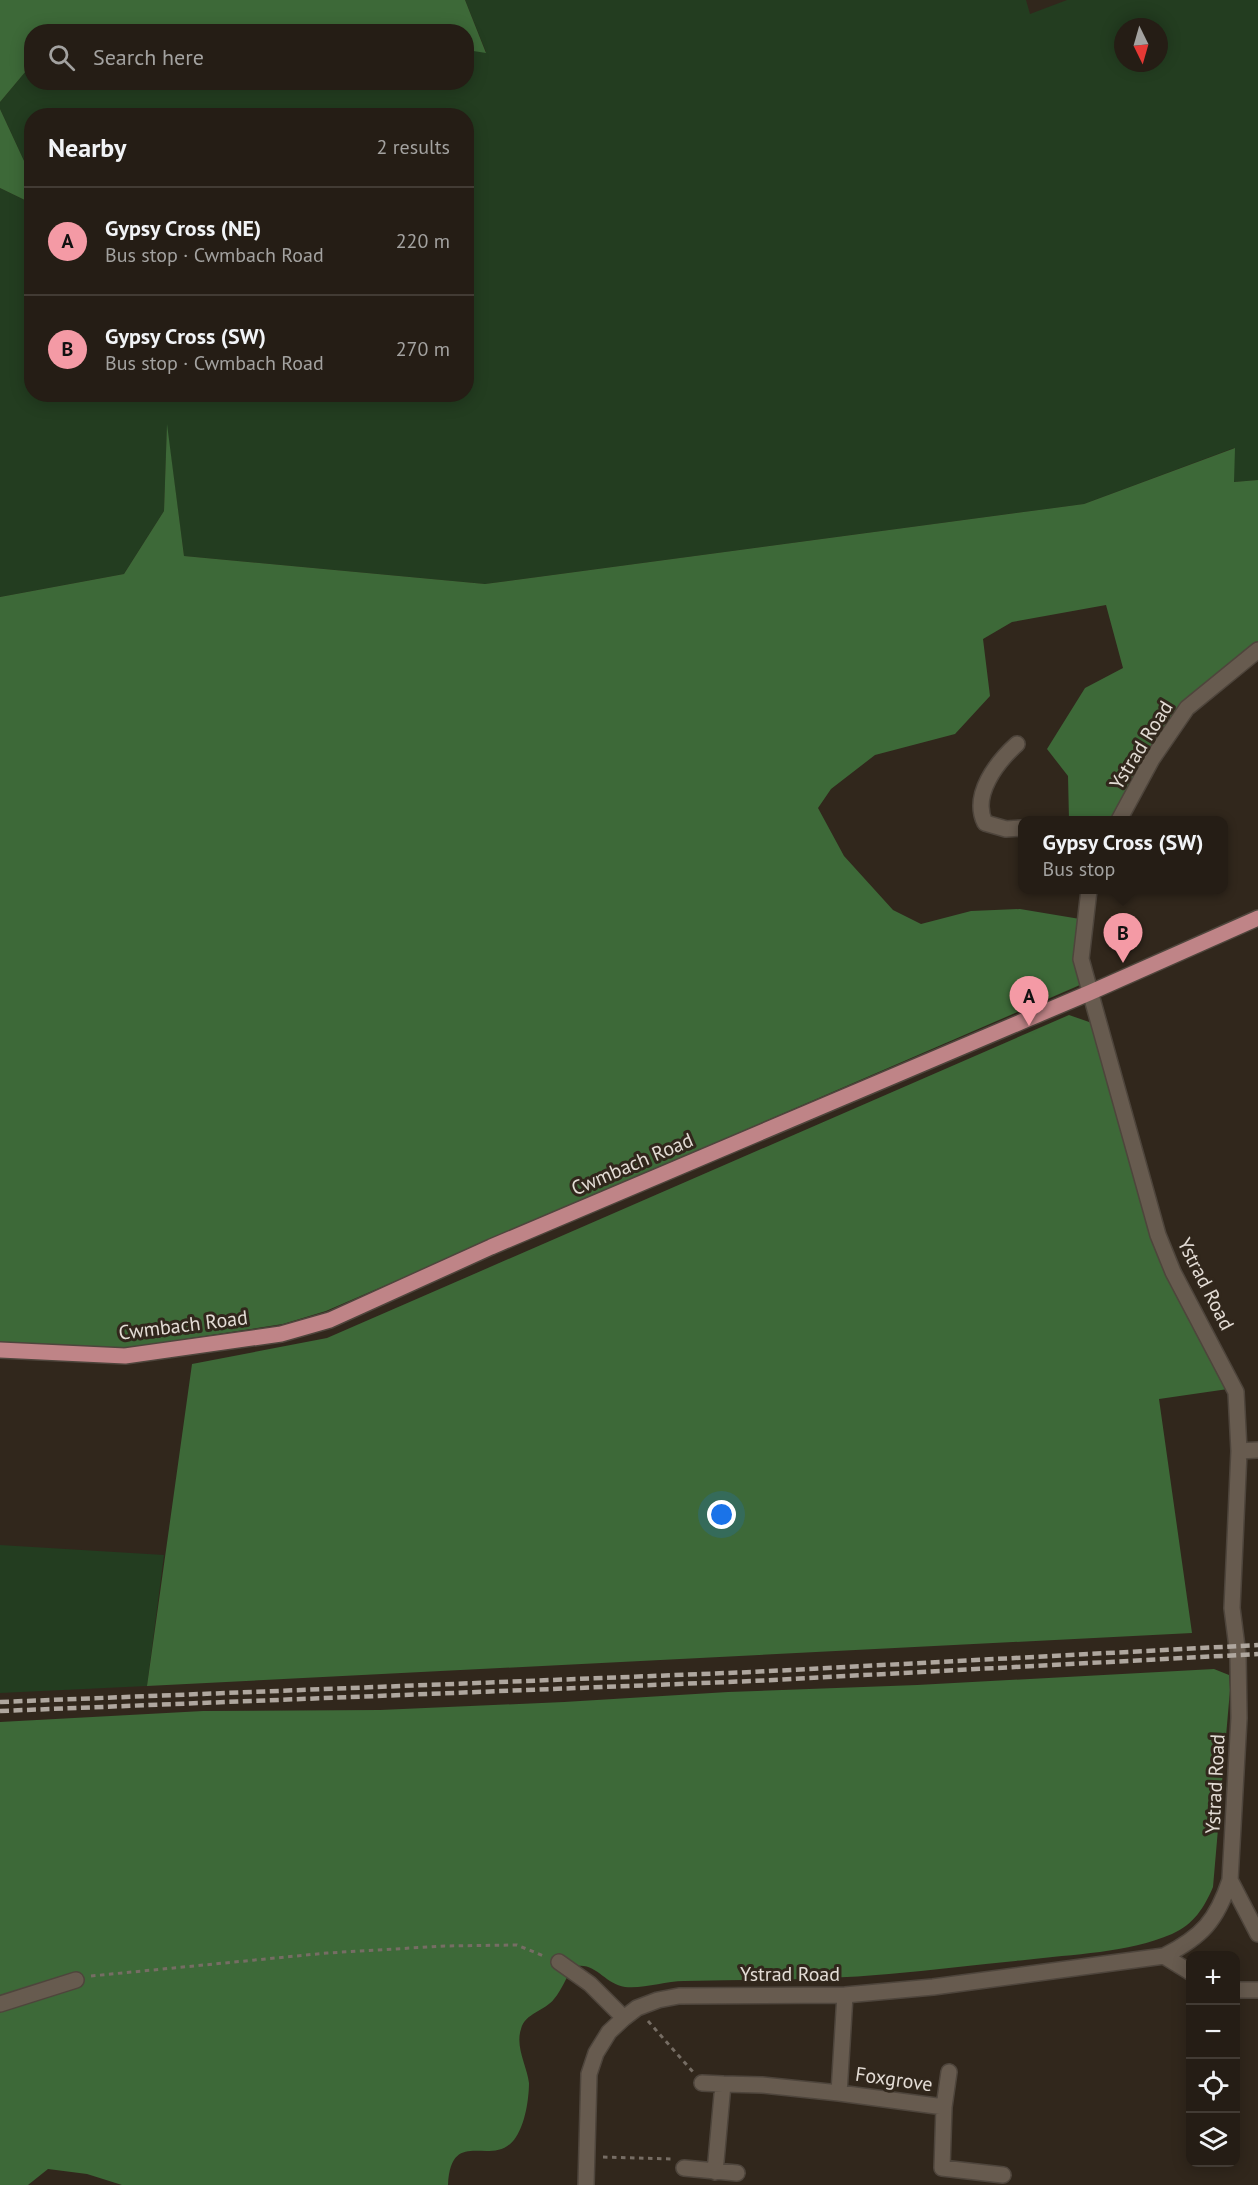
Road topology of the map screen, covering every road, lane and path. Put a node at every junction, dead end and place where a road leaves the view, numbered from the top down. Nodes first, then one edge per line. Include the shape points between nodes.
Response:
1 (1258, 650) edge
2 (1017, 744) dead end
3 (1121, 816) edge
4 (1018, 828) edge
5 (1089, 894) edge
6 (1258, 918) edge
7 (1089, 993) junction
8 (0, 1350) edge
9 (1258, 1450) edge
10 (1239, 1451) junction
11 (1230, 1880) junction
12 (1258, 1934) edge
13 (1164, 1956) junction
14 (559, 1962) joint
15 (1186, 1969) edge
16 (76, 1980) joint
17 (1240, 1990) edge
18 (1258, 1990) edge
19 (845, 1995) junction
20 (0, 2004) edge
21 (630, 2013) junction
22 (949, 2072) dead end
23 (702, 2083) joint
24 (723, 2084) junction
25 (839, 2093) junction
26 (944, 2107) junction
27 (585, 2157) junction
28 (684, 2168) joint
29 (716, 2172) junction
30 (737, 2173) dead end
31 (1003, 2175) dead end
32 (586, 2185) edge

1 - 3 street, Ystrad Road via 1187,708 1152,759
2 - 4 street via 992,769 981,806 985,823
5 - 7 street, Ystrad Road via 1081,959
6 - 7 main road, Cwmbach Road
7 - 8 main road, Cwmbach Road via 491,1247 330,1320 282,1334 125,1356
7 - 10 street, Ystrad Road via 1158,1235 1173,1272 1236,1392
9 - 10 street
10 - 11 street, Ystrad Road via 1232,1608 1238,1655 1239,1718
11 - 12 street
11 - 13 street, Ystrad Road via 1216,1916 1203,1931
13 - 15 street
13 - 19 street, Ystrad Road
14 - 16 path via 517,1945 445,1946 281,1957 110,1973
14 - 21 street
16 - 20 street
17 - 18 street
19 - 21 street, Ystrad Road via 679,1996
19 - 25 street
21 - 23 path
21 - 27 street via 609,2032 588,2074
22 - 26 street, Foxgrove
23 - 24 street, Foxgrove
24 - 25 street, Foxgrove
24 - 29 street
25 - 26 street, Foxgrove
26 - 31 street, Foxgrove via 942,2168
27 - 28 path via 675,2159
27 - 32 street
28 - 29 street
29 - 30 street

